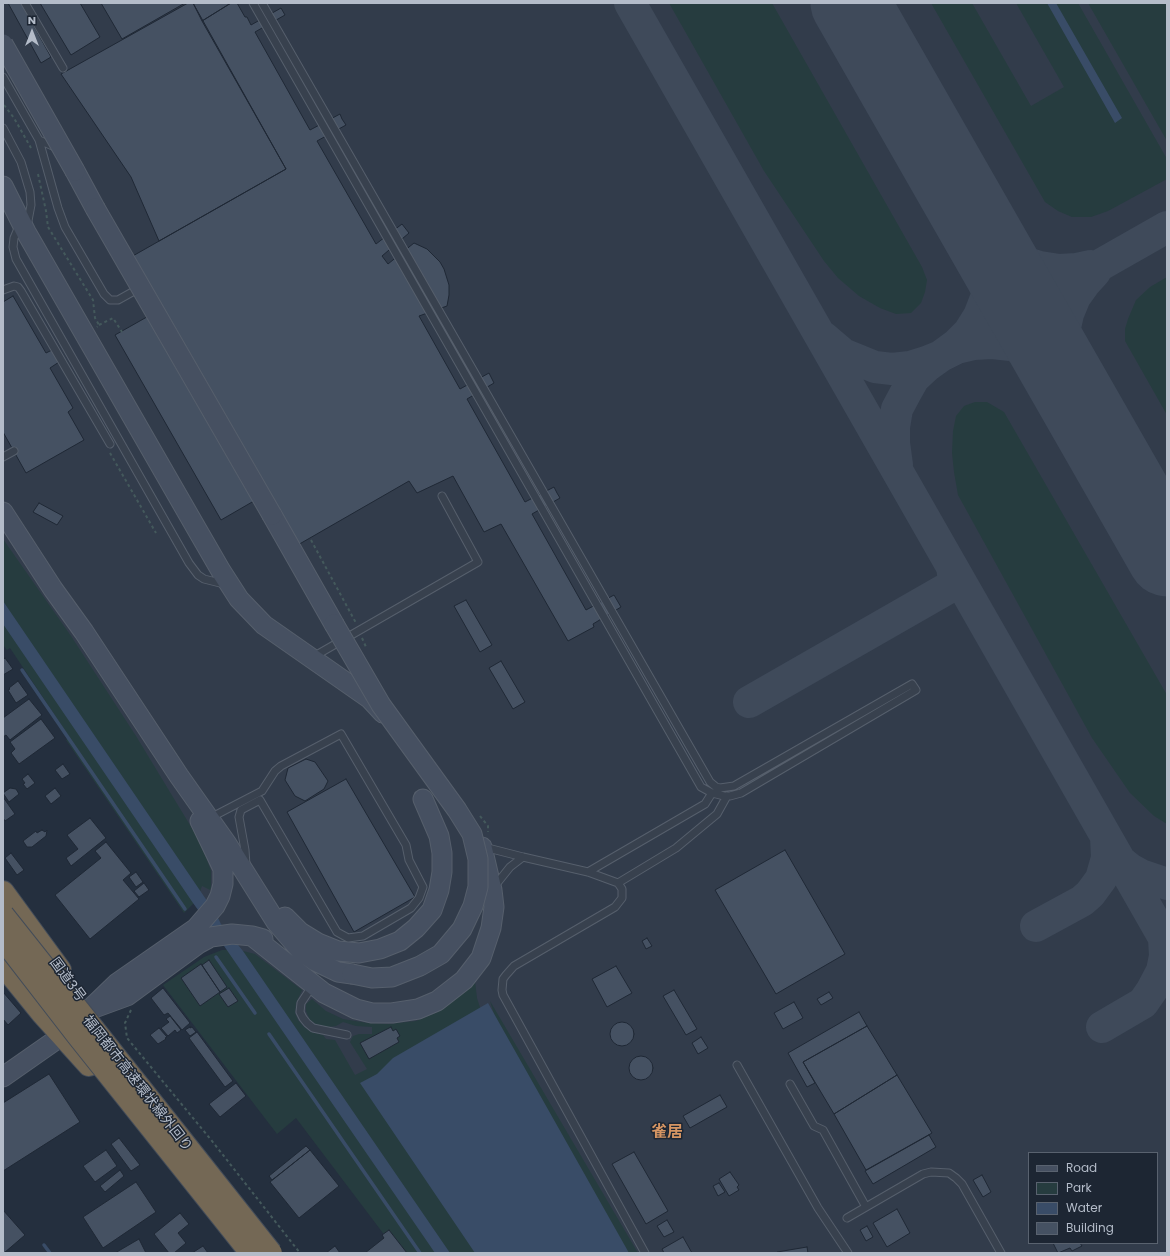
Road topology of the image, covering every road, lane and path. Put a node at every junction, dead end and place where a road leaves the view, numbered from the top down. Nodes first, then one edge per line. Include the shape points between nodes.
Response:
1 (25, 3) edge
2 (253, 3) edge
3 (262, 3) edge
4 (3, 44) edge
5 (63, 68) dead end
6 (3, 77) edge
7 (3, 128) edge
8 (39, 140) junction
9 (3, 186) edge
10 (23, 227) junction
11 (3, 290) edge
12 (93, 300) dead end
13 (99, 325) junction
14 (95, 328) dead end
15 (122, 332) dead end
16 (110, 444) dead end
17 (14, 451) dead end
18 (110, 453) dead end
19 (3, 457) edge
20 (442, 496) dead end
21 (3, 512) edge
22 (3, 525) edge
23 (156, 533) dead end
24 (37, 563) junction
25 (312, 659) junction
26 (186, 784) junction
27 (712, 793) junction
28 (727, 796) junction
29 (423, 799) dead end
30 (209, 819) junction
31 (482, 846) junction
32 (524, 858) junction
33 (588, 872) junction
34 (618, 883) junction
35 (252, 884) junction
36 (492, 890) junction
37 (3, 892) edge
38 (3, 905) edge
39 (3, 915) edge
40 (252, 936) junction
41 (3, 939) edge
42 (301, 951) junction
43 (3, 965) edge
44 (313, 985) junction
45 (83, 1009) junction
46 (63, 1035) junction
47 (347, 1035) dead end
48 (737, 1065) dead end
49 (3, 1077) edge
50 (790, 1084) dead end
51 (866, 1207) junction
52 (847, 1218) dead end
53 (240, 1253) edge
54 (251, 1253) edge
55 (271, 1253) edge
56 (283, 1253) edge
57 (645, 1253) edge
58 (848, 1253) edge
59 (1001, 1253) edge

1 - 5 lane
2 - 27 lane via 701,787
3 - 28 lane via 710,782 720,788 734,786 912,684 916,690 741,793
4 - 42 street, bridge via 381,705 472,834 478,859 478,887 473,906 462,929 441,954 392,977 372,978 338,972
6 - 8 lane
7 - 10 lane via 21,162 30,192 31,205
8 - 8 lane via 64,153 74,163 139,275 140,284 136,290 118,300 107,298 104,294 61,218
9 - 10 street
10 - 25 street via 230,585 246,607 264,625
11 - 16 lane via 14,286 21,291
12 - 13 path via 94,318
13 - 14 path
13 - 15 path via 113,318
17 - 19 lane
18 - 23 path
20 - 25 lane via 478,562
21 - 24 street
22 - 24 street
24 - 26 street
25 - 31 street via 379,708 460,812
26 - 30 street
26 - 45 street via 202,829 222,869 220,896 196,928
27 - 28 lane
27 - 33 lane via 705,804
28 - 34 lane via 717,814 676,848
29 - 35 street via 439,836 442,872 432,910 400,941 380,949 359,953 338,950 318,943 300,932
30 - 35 street
30 - 35 lane via 262,791 281,766 341,734 406,845 409,860 423,887 412,908 363,936 348,938 337,932 260,800 241,810 239,818
31 - 32 lane
31 - 36 street
32 - 33 lane
32 - 36 lane via 510,867
33 - 34 lane
34 - 57 lane via 623,894 615,907 514,966 503,980 502,990
35 - 42 street via 276,922
36 - 44 street via 494,907 491,928 481,958 464,980 437,1001 418,1009 372,1013 356,1009
37 - 45 highway, 国道3号
38 - 45 highway, bridge via 38,947
39 - 45 highway, 福岡都市高速環状線外回り, bridge
40 - 42 street
40 - 44 street
40 - 45 street via 232,934 211,937 127,996
41 - 54 highway, bridge
43 - 46 highway
44 - 47 lane via 301,1003 300,1012 303,1018 313,1028
45 - 46 street
45 - 55 highway, 福岡都市高速環状線外回り, bridge via 90,1025
45 - 56 highway, 国道3号 via 206,1155
46 - 49 street
46 - 53 highway
48 - 58 lane via 818,1208
50 - 51 lane via 814,1126 823,1130
51 - 52 lane
51 - 59 lane via 923,1174 949,1173 962,1184

